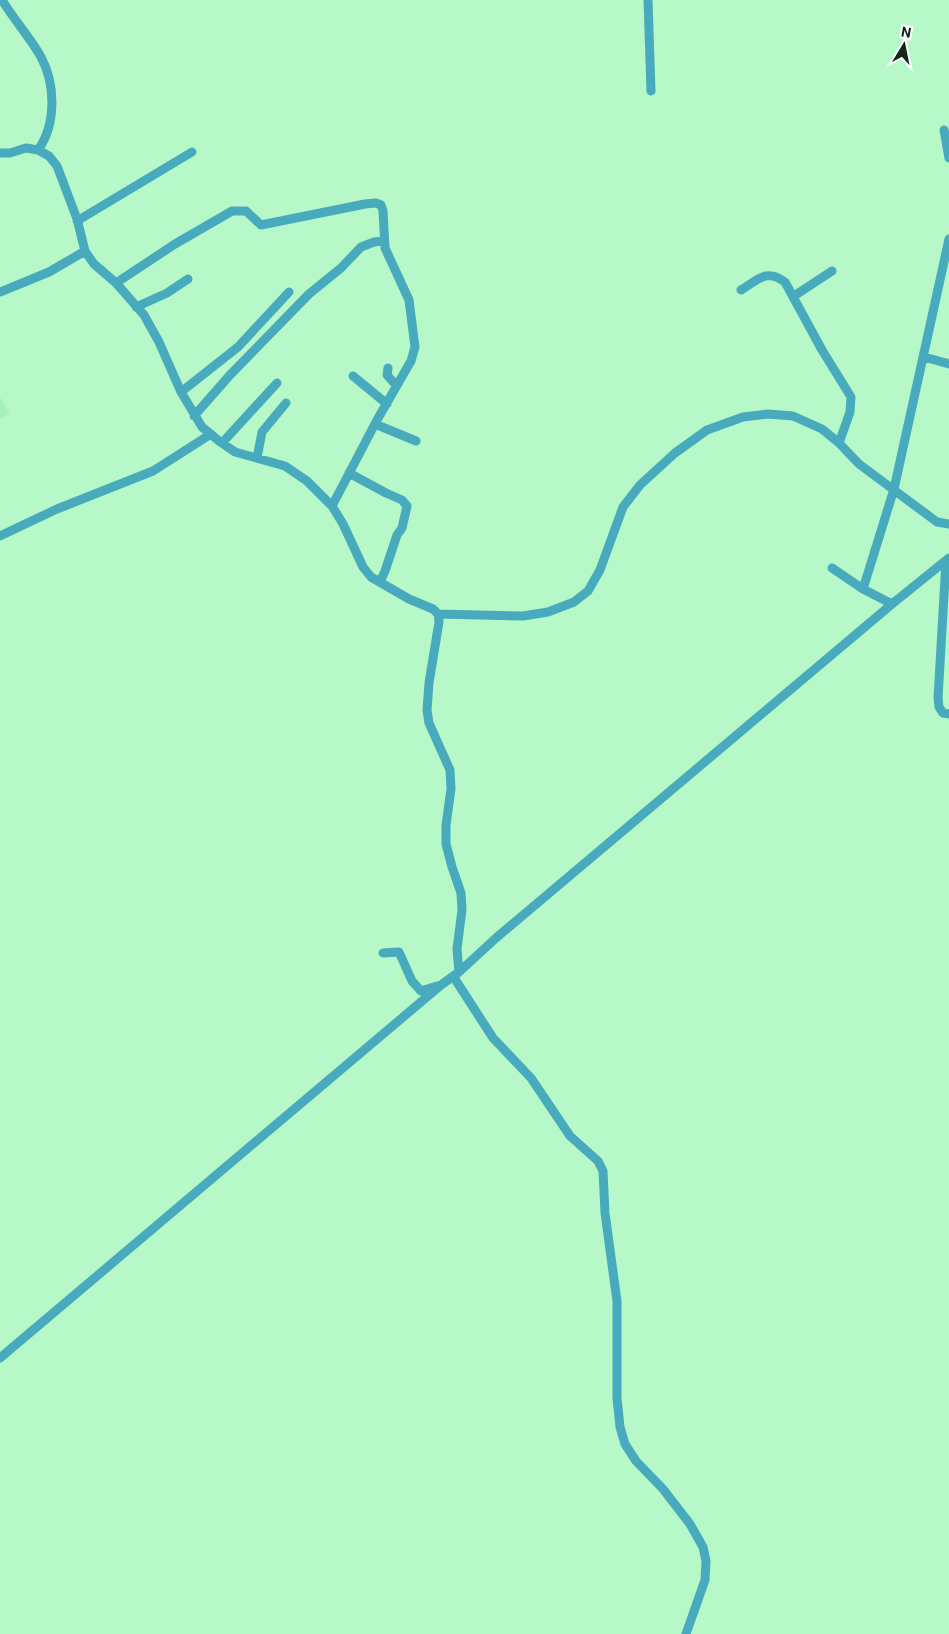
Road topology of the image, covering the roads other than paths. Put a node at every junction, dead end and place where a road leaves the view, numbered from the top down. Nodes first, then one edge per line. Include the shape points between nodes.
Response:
1 (2, 0) edge
2 (648, 0) edge
3 (651, 91) dead end
4 (944, 130) dead end
5 (38, 150) junction
6 (192, 152) dead end
7 (0, 153) edge
8 (949, 158) edge
9 (77, 221) junction
10 (949, 239) edge
11 (384, 241) junction
12 (85, 251) junction
13 (832, 271) dead end
14 (188, 278) dead end
15 (116, 283) junction
16 (741, 290) dead end
17 (0, 292) edge
18 (289, 292) dead end
19 (794, 296) junction
20 (136, 307) junction
21 (924, 357) junction
22 (949, 364) edge
23 (388, 368) dead end
24 (353, 376) dead end
25 (276, 383) dead end
26 (396, 386) junction
27 (181, 392) junction
28 (286, 403) dead end
29 (387, 404) junction
30 (194, 416) junction
31 (375, 424) junction
32 (211, 434) junction
33 (416, 441) dead end
34 (222, 443) junction
35 (839, 443) junction
36 (257, 458) junction
37 (349, 473) junction
38 (894, 489) junction
39 (332, 506) junction
40 (949, 524) edge
41 (0, 536) edge
42 (948, 559) edge
43 (832, 568) dead end
44 (380, 582) junction
45 (863, 589) junction
46 (892, 604) junction
47 (438, 614) junction
48 (945, 626) edge
49 (949, 714) edge
50 (383, 953) dead end
51 (456, 974) junction
52 (441, 985) junction
53 (0, 1358) edge
54 (686, 1634) edge

1 - 5 street via 42,58 49,79 50,122
2 - 3 street
4 - 8 street
5 - 7 street via 26,148
5 - 9 street via 57,166
6 - 9 street
9 - 12 street
10 - 21 street
11 - 15 street via 383,211 376,203 261,225 246,212 232,211
11 - 26 street via 408,300 415,347 411,361
11 - 30 street via 361,247 309,294
12 - 15 street via 94,264
12 - 17 street via 50,272
13 - 19 street
14 - 20 street via 167,293
15 - 20 street
16 - 19 street via 761,276 771,275 785,282
18 - 27 street via 238,347
19 - 35 street via 851,397 850,412
20 - 27 street via 159,342
21 - 22 street
21 - 38 street
23 - 26 street via 387,375
24 - 29 street
25 - 34 street
26 - 29 street
27 - 30 street
28 - 36 street via 262,432
29 - 31 street
30 - 32 street
31 - 33 street
31 - 37 street
32 - 34 street
32 - 41 street via 153,471
34 - 36 street via 235,452
35 - 38 street via 859,464
35 - 47 street via 822,429 793,416 743,417 707,430 675,453 640,485 623,507 600,570 588,591 574,602 548,612 522,616
36 - 39 street via 285,466 307,481
37 - 39 street
37 - 44 street via 402,500 407,506 402,528
38 - 40 street via 937,522
38 - 45 street
39 - 44 street via 344,524 363,567
42 - 46 street
42 - 48 street
43 - 45 street
44 - 47 street
45 - 46 street
46 - 51 street
47 - 51 street via 427,710 429,723 450,770 446,844 461,893 462,910
48 - 49 street via 938,698 943,713
50 - 52 street via 399,952 412,981 421,991
51 - 52 street
51 - 54 street via 493,1038 531,1078 570,1136 598,1161 603,1171 605,1213 617,1301 620,1427 636,1461 664,1489 690,1524 703,1547 706,1561 706,1580
52 - 53 street

